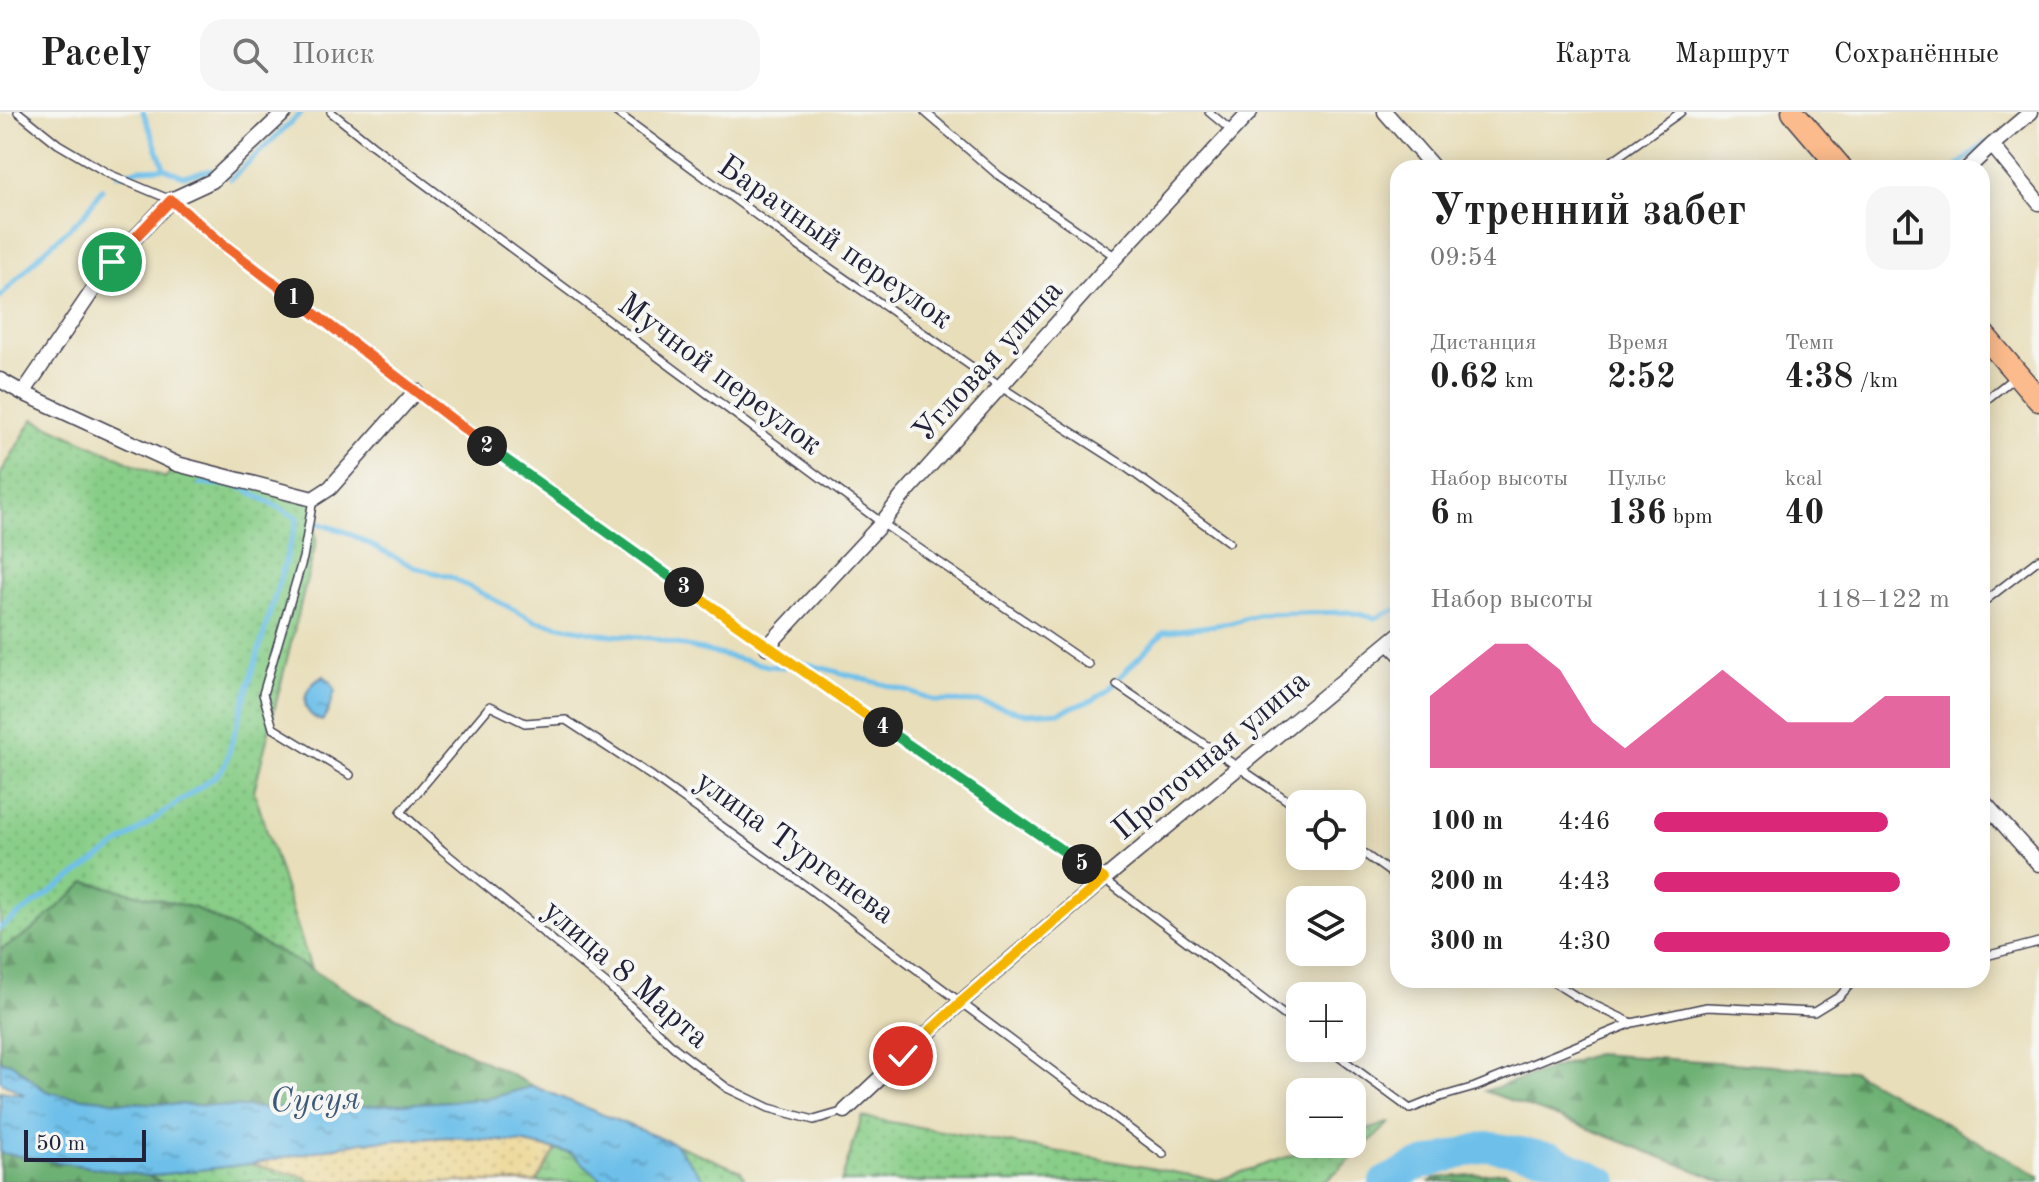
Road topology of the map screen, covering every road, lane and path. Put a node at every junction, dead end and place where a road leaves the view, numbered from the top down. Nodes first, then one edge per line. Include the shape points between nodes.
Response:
1 (18, 112) edge
2 (285, 112) edge
3 (331, 112) edge
4 (616, 112) edge
5 (925, 112) edge
6 (1209, 112) edge
7 (1250, 112) edge
8 (1385, 112) edge
9 (1681, 112) edge
10 (1793, 112) edge
11 (2031, 112) edge
12 (1233, 132) junction
13 (1992, 145) junction
14 (1427, 160) edge
15 (1613, 160) edge
16 (1834, 160) edge
17 (1976, 160) edge
18 (171, 200) junction
19 (2039, 203) edge
20 (1116, 257) junction
21 (1990, 343) edge
22 (2017, 375) junction
23 (0, 380) edge
24 (1001, 387) junction
25 (416, 391) junction
26 (23, 393) junction
27 (1990, 397) edge
28 (2039, 400) edge
29 (313, 499) junction
30 (882, 523) junction
31 (1229, 542) dead end
32 (2039, 559) edge
33 (1990, 597) edge
34 (1390, 642) edge
35 (767, 647) junction
36 (1089, 665) dead end
37 (1117, 685) dead end
38 (1239, 766) junction
39 (350, 775) dead end
40 (1286, 799) edge
41 (1990, 809) edge
42 (401, 812) joint
43 (1366, 855) edge
44 (2039, 864) edge
45 (1390, 872) edge
46 (1104, 879) junction
47 (2039, 942) edge
48 (1990, 955) edge
49 (1563, 988) edge
50 (1847, 988) edge
51 (961, 1002) junction
52 (1286, 1016) edge
53 (1632, 1023) junction
54 (1346, 1062) edge
55 (845, 1111) joint
56 (1163, 1154) dead end

1 - 18 lane via 109,174
2 - 18 street via 212,181
3 - 30 lane, Мучной переулок
4 - 24 lane, Барачный переулок
5 - 20 lane via 998,175
6 - 12 lane
7 - 12 street, Угловая улица
8 - 14 street
9 - 15 lane
10 - 16 main road
11 - 13 street
12 - 20 street, Угловая улица
13 - 17 street
13 - 19 street
18 - 25 lane
18 - 26 street via 112,262
20 - 24 street, Угловая улица
21 - 22 main road
22 - 27 lane
22 - 28 main road
23 - 26 street
24 - 30 street, Угловая улица
24 - 31 lane, Барачный переулок via 1120,463
25 - 29 street via 330,488
25 - 35 lane
26 - 29 street via 177,464
29 - 39 lane via 303,558 263,694 273,728
30 - 35 street, Угловая улица
30 - 36 lane, Мучной переулок
32 - 33 lane
34 - 38 street, Проточная улица
35 - 46 lane
37 - 38 lane
38 - 40 lane
38 - 46 street, Проточная улица
41 - 44 street
42 - 51 lane, улица Тургенева via 490,706 525,723 566,720 653,777
42 - 55 lane, улица 8 Марта via 727,1088 769,1108 814,1120
43 - 45 lane
46 - 51 street, Проточная улица
46 - 52 lane
47 - 48 lane
49 - 53 lane
50 - 53 lane via 1814,1012 1707,1007
51 - 55 street, Проточная улица
51 - 56 lane, улица Тургенева
53 - 54 lane via 1410,1109

